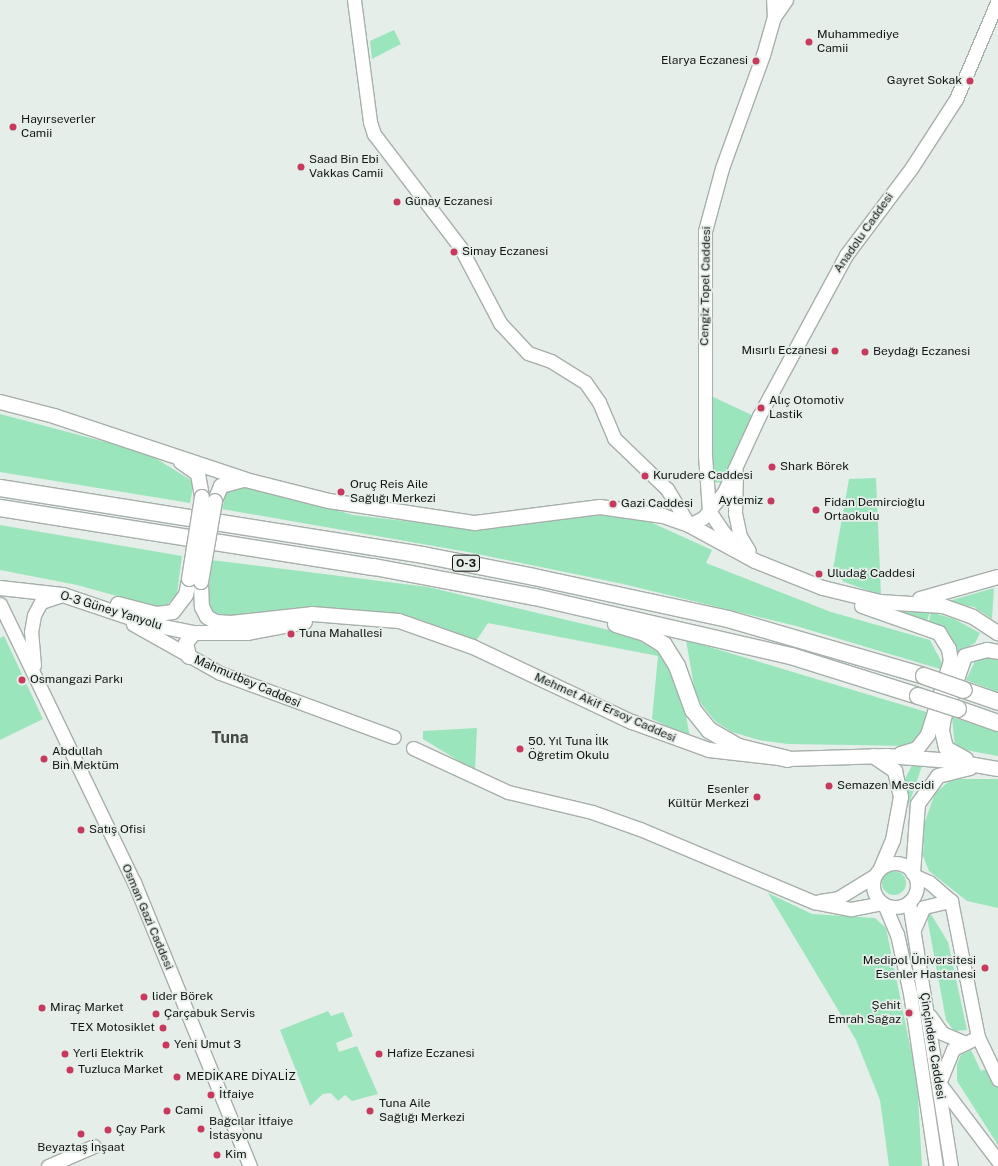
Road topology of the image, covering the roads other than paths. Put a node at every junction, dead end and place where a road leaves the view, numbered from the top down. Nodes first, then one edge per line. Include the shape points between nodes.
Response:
1 (354, 0) edge
2 (773, 0) edge
3 (786, 0) edge
4 (998, 0) edge
5 (774, 16) junction
6 (0, 402) edge
7 (159, 450) junction
8 (736, 470) junction
9 (246, 480) junction
10 (0, 488) edge
11 (208, 499) junction
12 (673, 500) junction
13 (0, 508) edge
14 (709, 511) junction
15 (663, 516) junction
16 (689, 525) junction
17 (755, 561) junction
18 (998, 576) edge
19 (195, 581) junction
20 (0, 588) edge
21 (823, 588) junction
22 (63, 595) junction
23 (535, 597) junction
24 (903, 603) junction
25 (0, 604) edge
26 (339, 617) junction
27 (194, 633) junction
28 (998, 633) edge
29 (998, 652) edge
30 (189, 657) junction
31 (34, 673) junction
32 (998, 702) edge
33 (998, 723) edge
34 (394, 737) dead end
35 (413, 748) dead end
36 (872, 756) junction
37 (887, 756) junction
38 (788, 759) junction
39 (983, 766) junction
40 (998, 769) edge
41 (877, 872) junction
42 (914, 875) junction
43 (910, 901) junction
44 (951, 901) junction
45 (814, 902) junction
46 (883, 904) junction
47 (913, 932) junction
48 (927, 1011) junction
49 (978, 1036) junction
50 (963, 1042) junction
51 (998, 1079) edge
52 (939, 1083) junction
53 (94, 1146) dead end
54 (998, 1161) edge
55 (48, 1166) edge
56 (250, 1166) edge
57 (936, 1166) edge
58 (951, 1166) edge

1 - 12 main road via 370,122 374,134 460,247 500,323 528,353 551,361 585,382 599,402 614,438 651,470
2 - 5 main road, Cengiz Topel Caddesi
3 - 5 main road
4 - 8 main road, Anadolu Caddesi via 956,99 912,167 846,255 759,416
5 - 14 main road, Cengiz Topel Caddesi via 722,168 705,230 705,455
6 - 7 main road
7 - 9 main road
7 - 11 main road via 198,474
8 - 14 main road
8 - 17 main road via 738,529
9 - 11 main road via 221,486
9 - 15 main road via 329,501 442,520 495,522 600,507
10 - 32 highway, O-3, bridge via 423,555 534,577 728,619 924,676
11 - 19 main road, bridge
12 - 15 main road
12 - 16 main road
13 - 23 highway, O-3 via 374,567
14 - 16 main road
14 - 17 main road via 724,533
15 - 16 main road
16 - 17 main road
17 - 21 main road
18 - 24 main road
19 - 22 main road via 173,612 157,614 105,600
19 - 26 main road via 202,608 207,617 216,622 231,623 306,614
20 - 22 main road, O-3 Güney Yanyolu
21 - 24 main road via 880,602
21 - 37 main road via 842,599 939,633 949,649 951,661 923,744 910,753
22 - 27 main road, O-3 Güney Yanyolu via 149,624
22 - 30 main road, Mahmutbey Caddesi via 141,627
22 - 31 main road, Osman Gazi Caddesi via 41,602 34,615 31,632
23 - 33 highway, O-3, bridge via 791,656
23 - 38 highway via 559,609 628,627 656,639 671,654 693,710 709,730 739,747
24 - 28 main road via 943,606 973,617
25 - 31 main road, Osman Gazi Caddesi
26 - 27 main road, O-3 Güney Yanyolu via 248,634
26 - 38 main road, Mehmet Akif Ersoy Caddesi via 399,621 431,631 493,656 632,722 702,748
27 - 30 main road via 186,643
29 - 39 main road via 987,650 965,656 942,730 946,748
30 - 34 main road, Mahmutbey Caddesi via 286,700
31 - 56 main road, Osman Gazi Caddesi via 134,882
35 - 45 main road via 508,792 592,812 640,829
36 - 37 main road, Mehmet Akif Ersoy Caddesi
36 - 38 main road, Mehmet Akif Ersoy Caddesi
36 - 41 main road via 895,771 902,797 893,840
37 - 39 main road, Mehmet Akif Ersoy Caddesi
39 - 40 main road, Mehmet Akif Ersoy Caddesi
39 - 42 main road via 938,776 926,790 915,818
41 - 42 main road via 899,863
41 - 45 main road via 838,898
41 - 46 main road via 874,893
42 - 43 main road via 916,893
42 - 44 main road via 930,882
43 - 44 main road
43 - 46 main road via 894,907
43 - 47 main road, Çinçindere Caddesi
44 - 47 main road via 924,907
44 - 49 main road
45 - 46 main road via 851,909
46 - 57 main road, Çinçindere Caddesi via 897,934 911,999
47 - 48 main road, Çinçindere Caddesi
48 - 50 main road via 942,1033
48 - 52 main road, Çinçindere Caddesi
49 - 50 main road
49 - 51 main road
50 - 52 main road via 946,1059
52 - 54 main road
52 - 58 main road, Çinçindere Caddesi
53 - 55 main road

